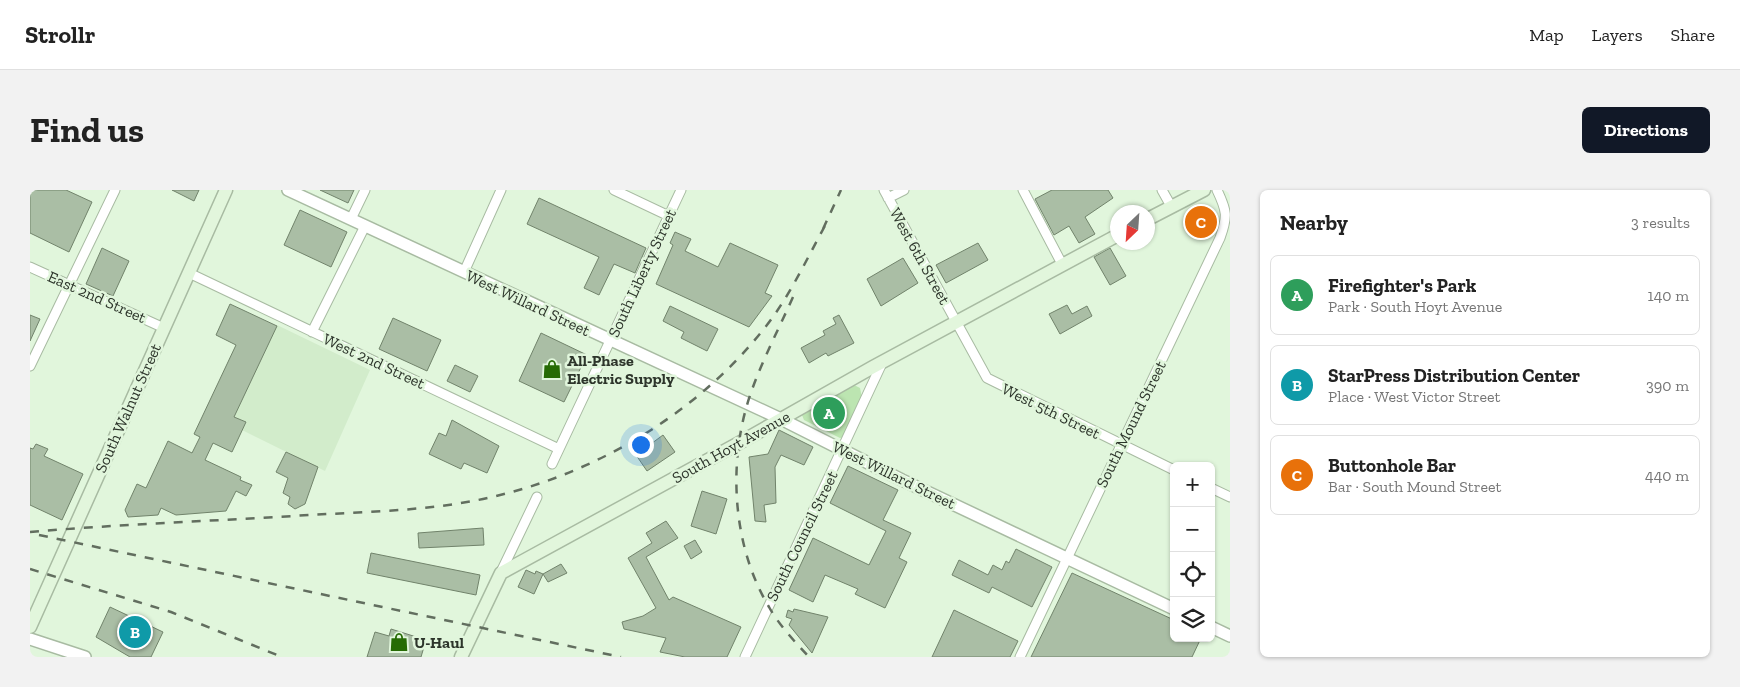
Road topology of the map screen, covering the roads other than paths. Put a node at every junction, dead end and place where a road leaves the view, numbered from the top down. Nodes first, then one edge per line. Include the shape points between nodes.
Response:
1 (115, 190) edge
2 (226, 190) edge
3 (288, 190) edge
4 (365, 190) edge
5 (501, 190) edge
6 (614, 190) edge
7 (681, 190) edge
8 (904, 190) edge
9 (1023, 190) edge
10 (1162, 190) edge
11 (1204, 190) edge
12 (1217, 190) edge
13 (886, 194) edge
14 (1171, 206) junction
15 (1228, 210) edge
16 (1155, 215) edge
17 (669, 216) junction
18 (351, 219) junction
19 (365, 226) junction
20 (1110, 239) edge
21 (1062, 264) junction
22 (30, 267) edge
23 (464, 272) junction
24 (189, 274) junction
25 (70, 286) junction
26 (956, 322) junction
27 (164, 328) junction
28 (312, 332) junction
29 (610, 342) junction
30 (883, 361) junction
31 (30, 366) edge
32 (780, 419) junction
33 (1121, 446) junction
34 (559, 449) junction
35 (843, 450) junction
36 (552, 464) dead end
37 (1170, 468) edge
38 (1215, 490) edge
39 (537, 497) dead end
40 (1230, 497) edge
41 (1068, 559) junction
42 (501, 573) junction
43 (1170, 607) edge
44 (30, 627) edge
45 (1215, 629) edge
46 (1230, 636) edge
47 (30, 639) edge
48 (85, 657) edge
49 (461, 657) edge
50 (745, 657) edge
51 (1020, 657) edge

1 - 25 street
2 - 24 main road, South Walnut Street
3 - 18 street, West Willard Street
4 - 18 street
5 - 23 street
6 - 17 street
7 - 17 street, South Liberty Street
8 - 13 street
9 - 21 street
10 - 14 street
11 - 14 main road
12 - 15 street, South Mound Street
13 - 26 street, West 6th Street
14 - 16 main road
15 - 33 street, South Mound Street via 1220,238
17 - 29 street, South Liberty Street
18 - 19 street, West Willard Street
19 - 23 street, West Willard Street
19 - 28 street
20 - 21 main road, South Hoyt Avenue
21 - 26 main road, South Hoyt Avenue
22 - 25 street, East 2nd Street
23 - 29 street, West Willard Street
24 - 27 main road, South Walnut Street
24 - 28 street, West 2nd Street
25 - 27 street, East 2nd Street
25 - 31 street
26 - 30 main road, South Hoyt Avenue
26 - 33 street, West 5th Street via 987,378
27 - 44 main road, South Walnut Street
28 - 34 street, West 2nd Street
29 - 32 street, West Willard Street
29 - 34 street, South Liberty Street
30 - 32 main road, South Hoyt Avenue
30 - 35 street, South Council Street
32 - 35 street, West Willard Street
32 - 42 main road, South Hoyt Avenue
33 - 37 street, West 5th Street
33 - 41 street, South Mound Street
34 - 36 street, South Liberty Street
35 - 41 street, West Willard Street
35 - 50 street, South Council Street
38 - 40 street
39 - 42 street
41 - 43 street, West Willard Street
41 - 51 street, South Mound Street
42 - 49 main road
45 - 46 street
47 - 48 street

